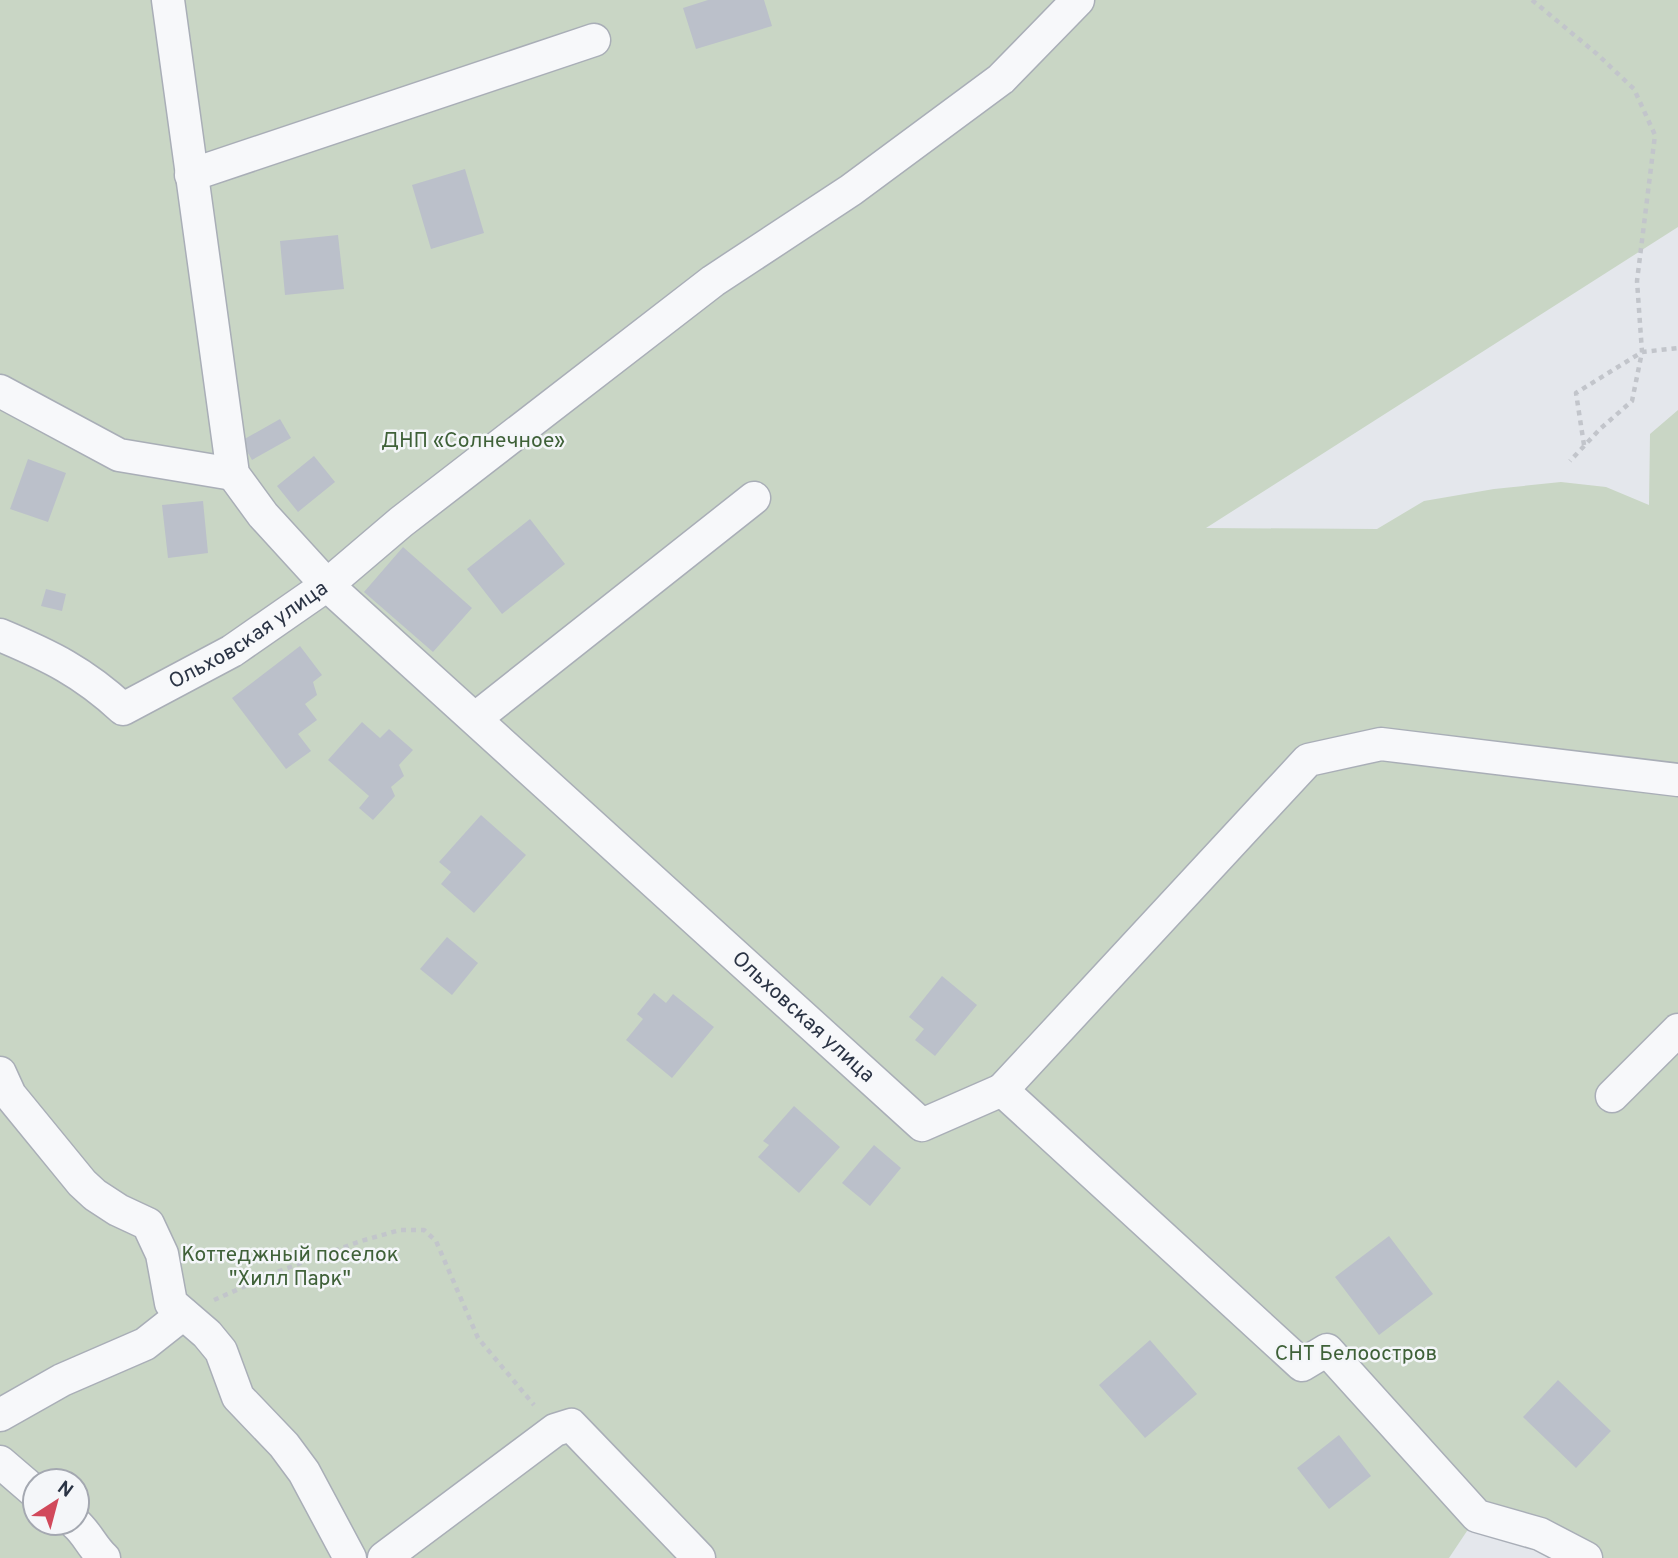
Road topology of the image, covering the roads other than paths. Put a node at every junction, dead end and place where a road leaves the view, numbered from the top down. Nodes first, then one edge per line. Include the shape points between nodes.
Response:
1 (169, 0) edge
2 (1079, 0) edge
3 (594, 40) dead end
4 (191, 174) junction
5 (0, 391) edge
6 (233, 474) junction
7 (754, 498) dead end
8 (327, 585) junction
9 (0, 635) edge
10 (476, 718) junction
11 (1678, 780) edge
12 (1678, 1030) edge
13 (0, 1073) edge
14 (1002, 1090) junction
15 (1612, 1096) dead end
16 (183, 1314) junction
17 (0, 1415) edge
18 (0, 1462) edge
19 (21, 1480) edge
20 (88, 1537) edge
21 (96, 1555) edge
22 (350, 1558) edge
23 (384, 1558) edge
24 (699, 1558) edge
25 (1587, 1558) edge

1 - 4 street
2 - 8 street via 1001,79 851,190 713,281 401,522
3 - 4 street
4 - 6 street
5 - 6 street via 119,455
6 - 8 street
7 - 10 street
8 - 9 street, Ольховская улица via 232,651 123,709 66,665
8 - 10 street, Ольховская улица
10 - 14 street, Ольховская улица via 922,1125
11 - 14 street via 1381,744 1308,760
12 - 15 street
13 - 16 street via 10,1095 82,1183 118,1210 148,1224 162,1254 171,1303
14 - 25 street via 1302,1365 1327,1350 1477,1516 1540,1534
16 - 17 street via 145,1344 62,1380
16 - 22 street via 221,1351 238,1397 304,1472
18 - 19 street
20 - 21 street
23 - 24 street via 555,1430 571,1425

